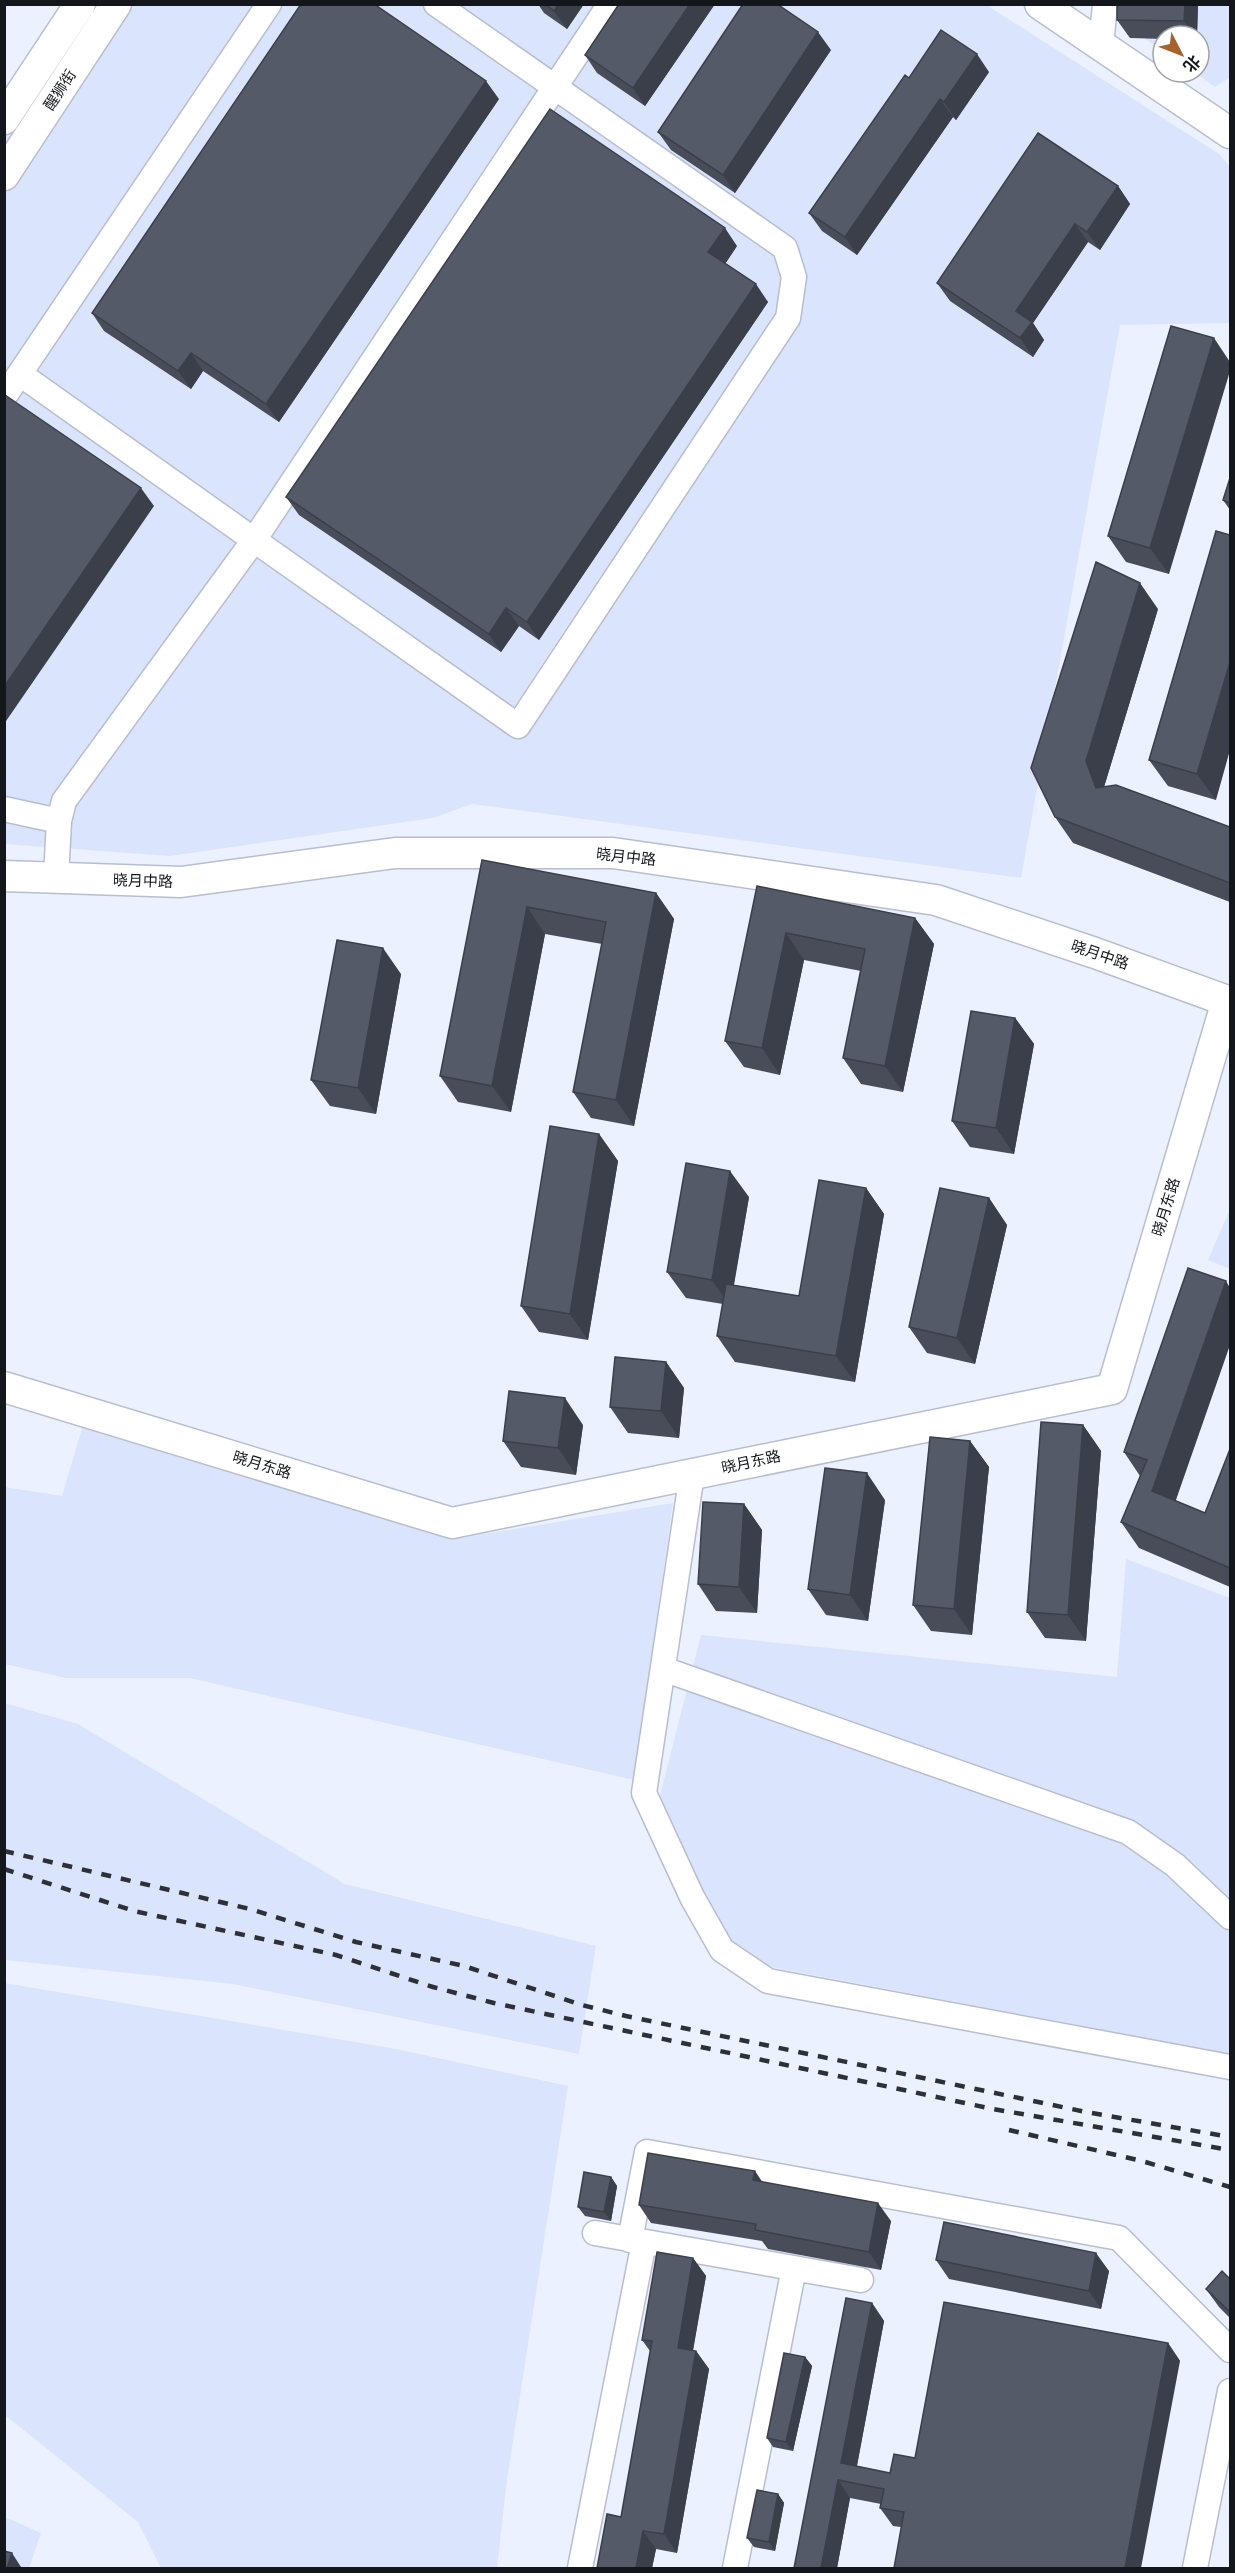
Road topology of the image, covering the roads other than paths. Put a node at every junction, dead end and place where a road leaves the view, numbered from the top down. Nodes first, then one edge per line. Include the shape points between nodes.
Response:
1 (80, 4) edge
2 (116, 4) edge
3 (269, 4) edge
4 (436, 4) edge
5 (610, 4) edge
6 (1040, 4) edge
7 (1105, 4) edge
8 (1101, 46) junction
9 (555, 87) junction
10 (6, 115) edge
11 (32, 133) junction
12 (1230, 133) edge
13 (4, 175) edge
14 (20, 374) junction
15 (4, 397) edge
16 (254, 540) junction
17 (4, 809) edge
18 (59, 821) junction
19 (4, 876) edge
20 (56, 878) junction
21 (1229, 1001) edge
22 (4, 1387) edge
23 (692, 1474) junction
24 (663, 1669) junction
25 (1230, 1917) edge
26 (1230, 2067) edge
27 (595, 2233) dead end
28 (637, 2241) junction
29 (794, 2268) junction
30 (861, 2280) dead end
31 (1230, 2350) edge
32 (1230, 2391) edge
33 (580, 2568) edge
34 (735, 2568) edge
35 (1195, 2568) edge

1 - 10 street, 醒狮街
2 - 11 street, 醒狮街
3 - 14 street
4 - 9 street
5 - 9 street
6 - 8 street
7 - 8 street
8 - 12 street
9 - 16 street
9 - 16 street via 785,248 794,277 788,318 518,726
10 - 11 street
11 - 13 street, 醒狮街
14 - 15 street
14 - 16 street
16 - 18 street via 64,801
17 - 18 street
18 - 20 street
19 - 20 street, 晓月中路
20 - 21 street, 晓月中路 via 181,882 395,853 613,853 936,900
21 - 23 street, 晓月东路 via 1112,1389
22 - 23 street, 晓月东路 via 452,1523
23 - 24 street
24 - 25 street via 1128,1832 1175,1865
24 - 26 street via 644,1792 692,1897 722,1950 768,1981
27 - 28 street
28 - 29 street
28 - 31 street via 647,2152 1119,2238
28 - 33 street
29 - 30 street
29 - 34 street
32 - 35 street

